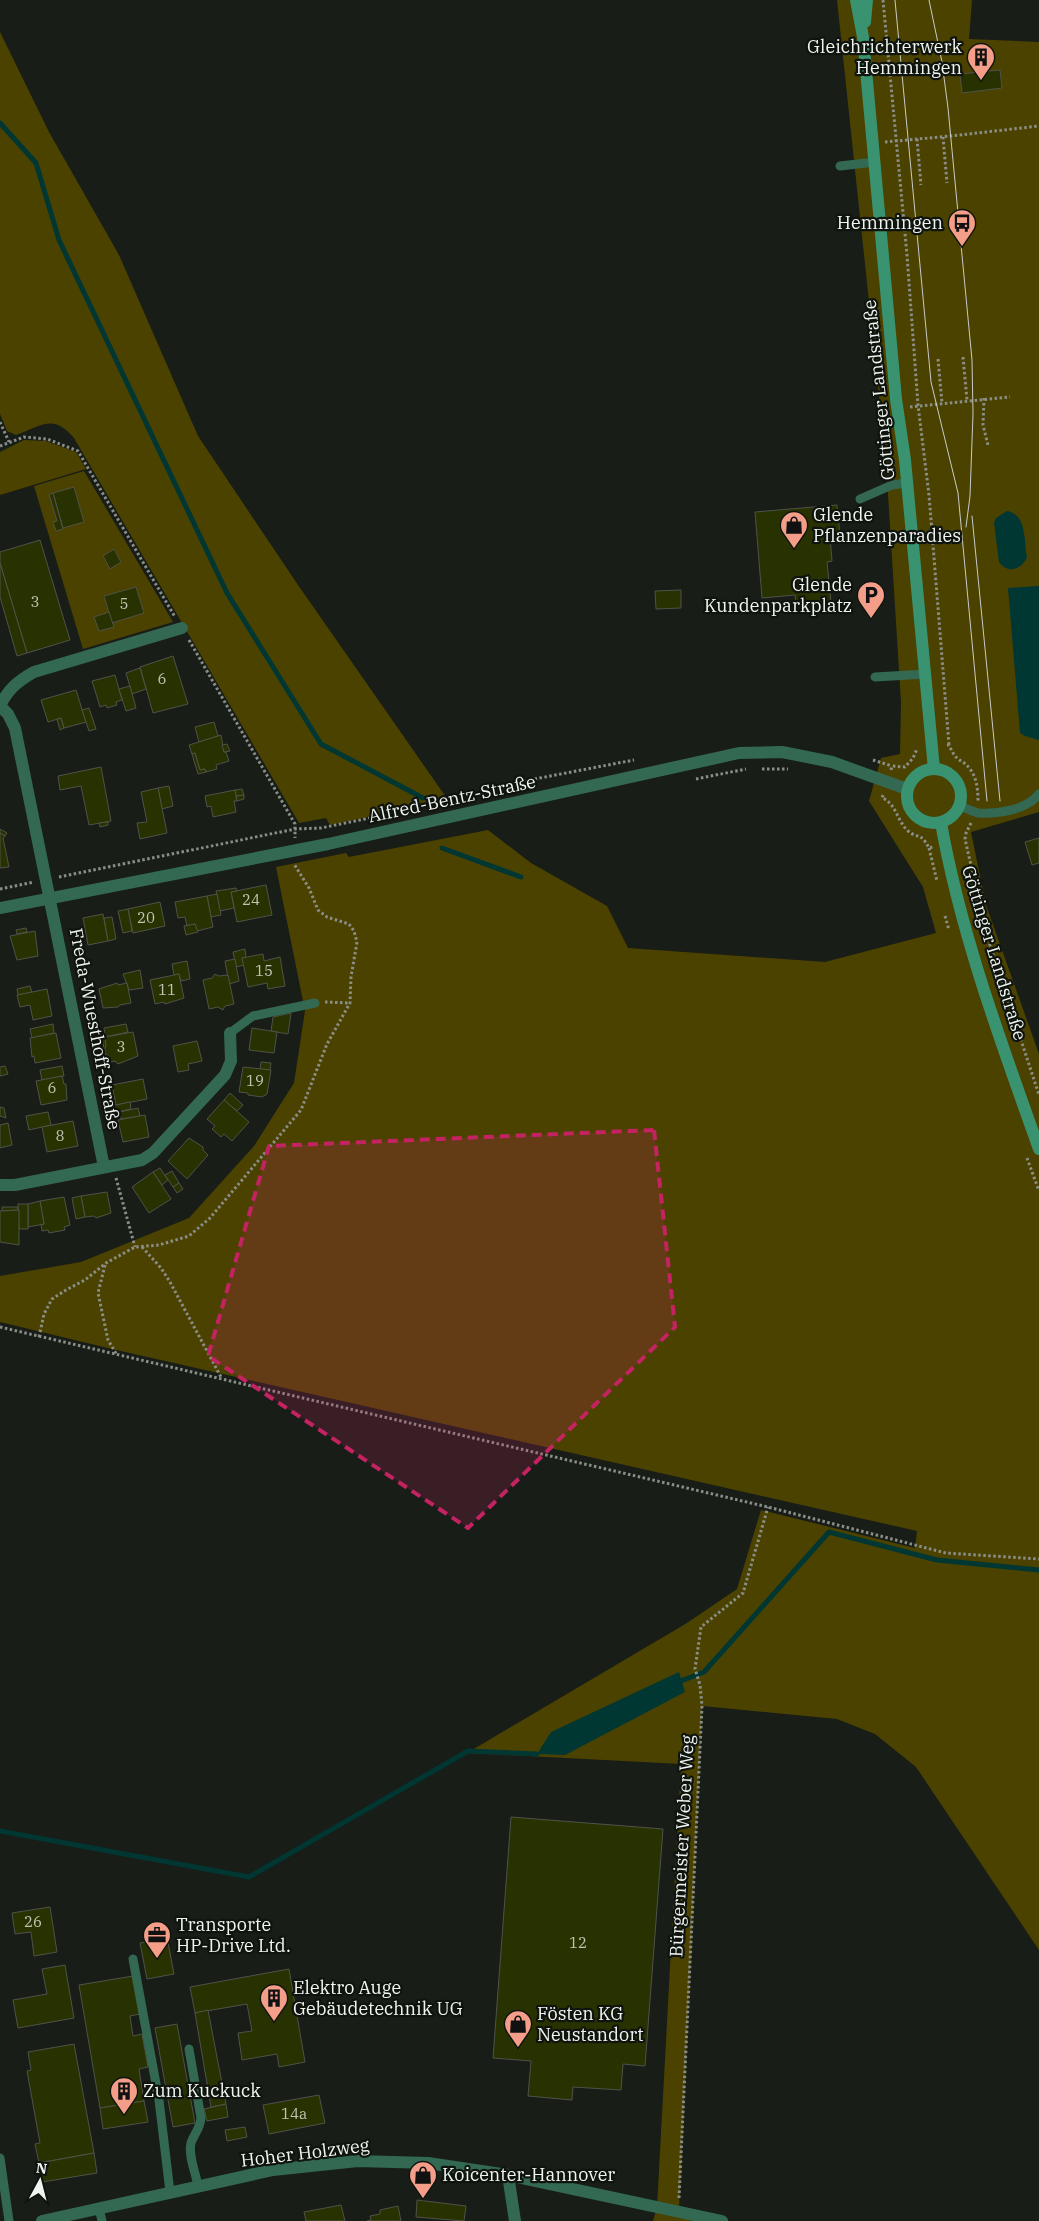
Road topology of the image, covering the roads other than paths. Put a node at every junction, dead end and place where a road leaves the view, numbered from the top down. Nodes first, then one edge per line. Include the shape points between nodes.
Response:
1 (856, 0) edge
2 (867, 0) edge
3 (863, 37) junction
4 (875, 162) junction
5 (840, 166) dead end
6 (907, 483) junction
7 (860, 499) dead end
8 (182, 628) dead end
9 (926, 674) junction
10 (875, 677) dead end
11 (0, 706) edge
12 (934, 769) junction
13 (907, 789) junction
14 (1039, 794) edge
15 (960, 806) junction
16 (941, 823) junction
17 (51, 898) junction
18 (0, 908) edge
19 (315, 1003) road end
20 (230, 1033) joint
21 (1039, 1149) edge
22 (108, 1166) junction
23 (0, 1185) edge
24 (133, 1959) dead end
25 (189, 2049) dead end
26 (0, 2158) edge
27 (508, 2175) junction
28 (198, 2186) junction
29 (170, 2192) junction
30 (99, 2208) junction
31 (702, 2219) edge
32 (9, 2221) edge
33 (42, 2221) edge
34 (102, 2221) edge
35 (515, 2221) edge
36 (722, 2221) edge

1 - 3 street, Göttinger Landstraße
2 - 3 street, Göttinger Landstraße
3 - 4 street, Göttinger Landstraße
4 - 5 lane
4 - 6 street, Göttinger Landstraße
6 - 7 lane via 892,485
6 - 9 street, Göttinger Landstraße
8 - 11 street via 34,672 15,683
9 - 10 lane
9 - 12 street, Göttinger Landstraße
11 - 17 street, Freda-Wuesthoff-Straße via 15,728
12 - 13 street via 920,773
12 - 15 street via 950,774 956,780 960,788
13 - 16 street via 911,812 930,824
13 - 17 street, Alfred-Bentz-Straße via 832,762 782,752 738,754 294,850
14 - 15 lane via 1034,801 1009,810 977,813
15 - 16 street via 956,813
16 - 21 street, Göttinger Landstraße via 961,914
17 - 18 street, Alfred-Bentz-Straße
17 - 22 street, Freda-Wuesthoff-Straße
19 - 20 lane via 252,1016
20 - 22 street via 230,1061 225,1075 153,1153 142,1160
22 - 23 street via 15,1185
24 - 29 lane via 159,2100
25 - 28 lane via 201,2118 191,2151
26 - 32 lane
27 - 28 street, Hoher Holzweg via 428,2163 358,2161 273,2170
27 - 31 street, Hoher Holzweg via 679,2211
27 - 35 street
28 - 29 street, Hoher Holzweg
29 - 30 street, Hoher Holzweg
30 - 33 street, Hoher Holzweg
30 - 34 lane
31 - 36 street, Hoher Holzweg

